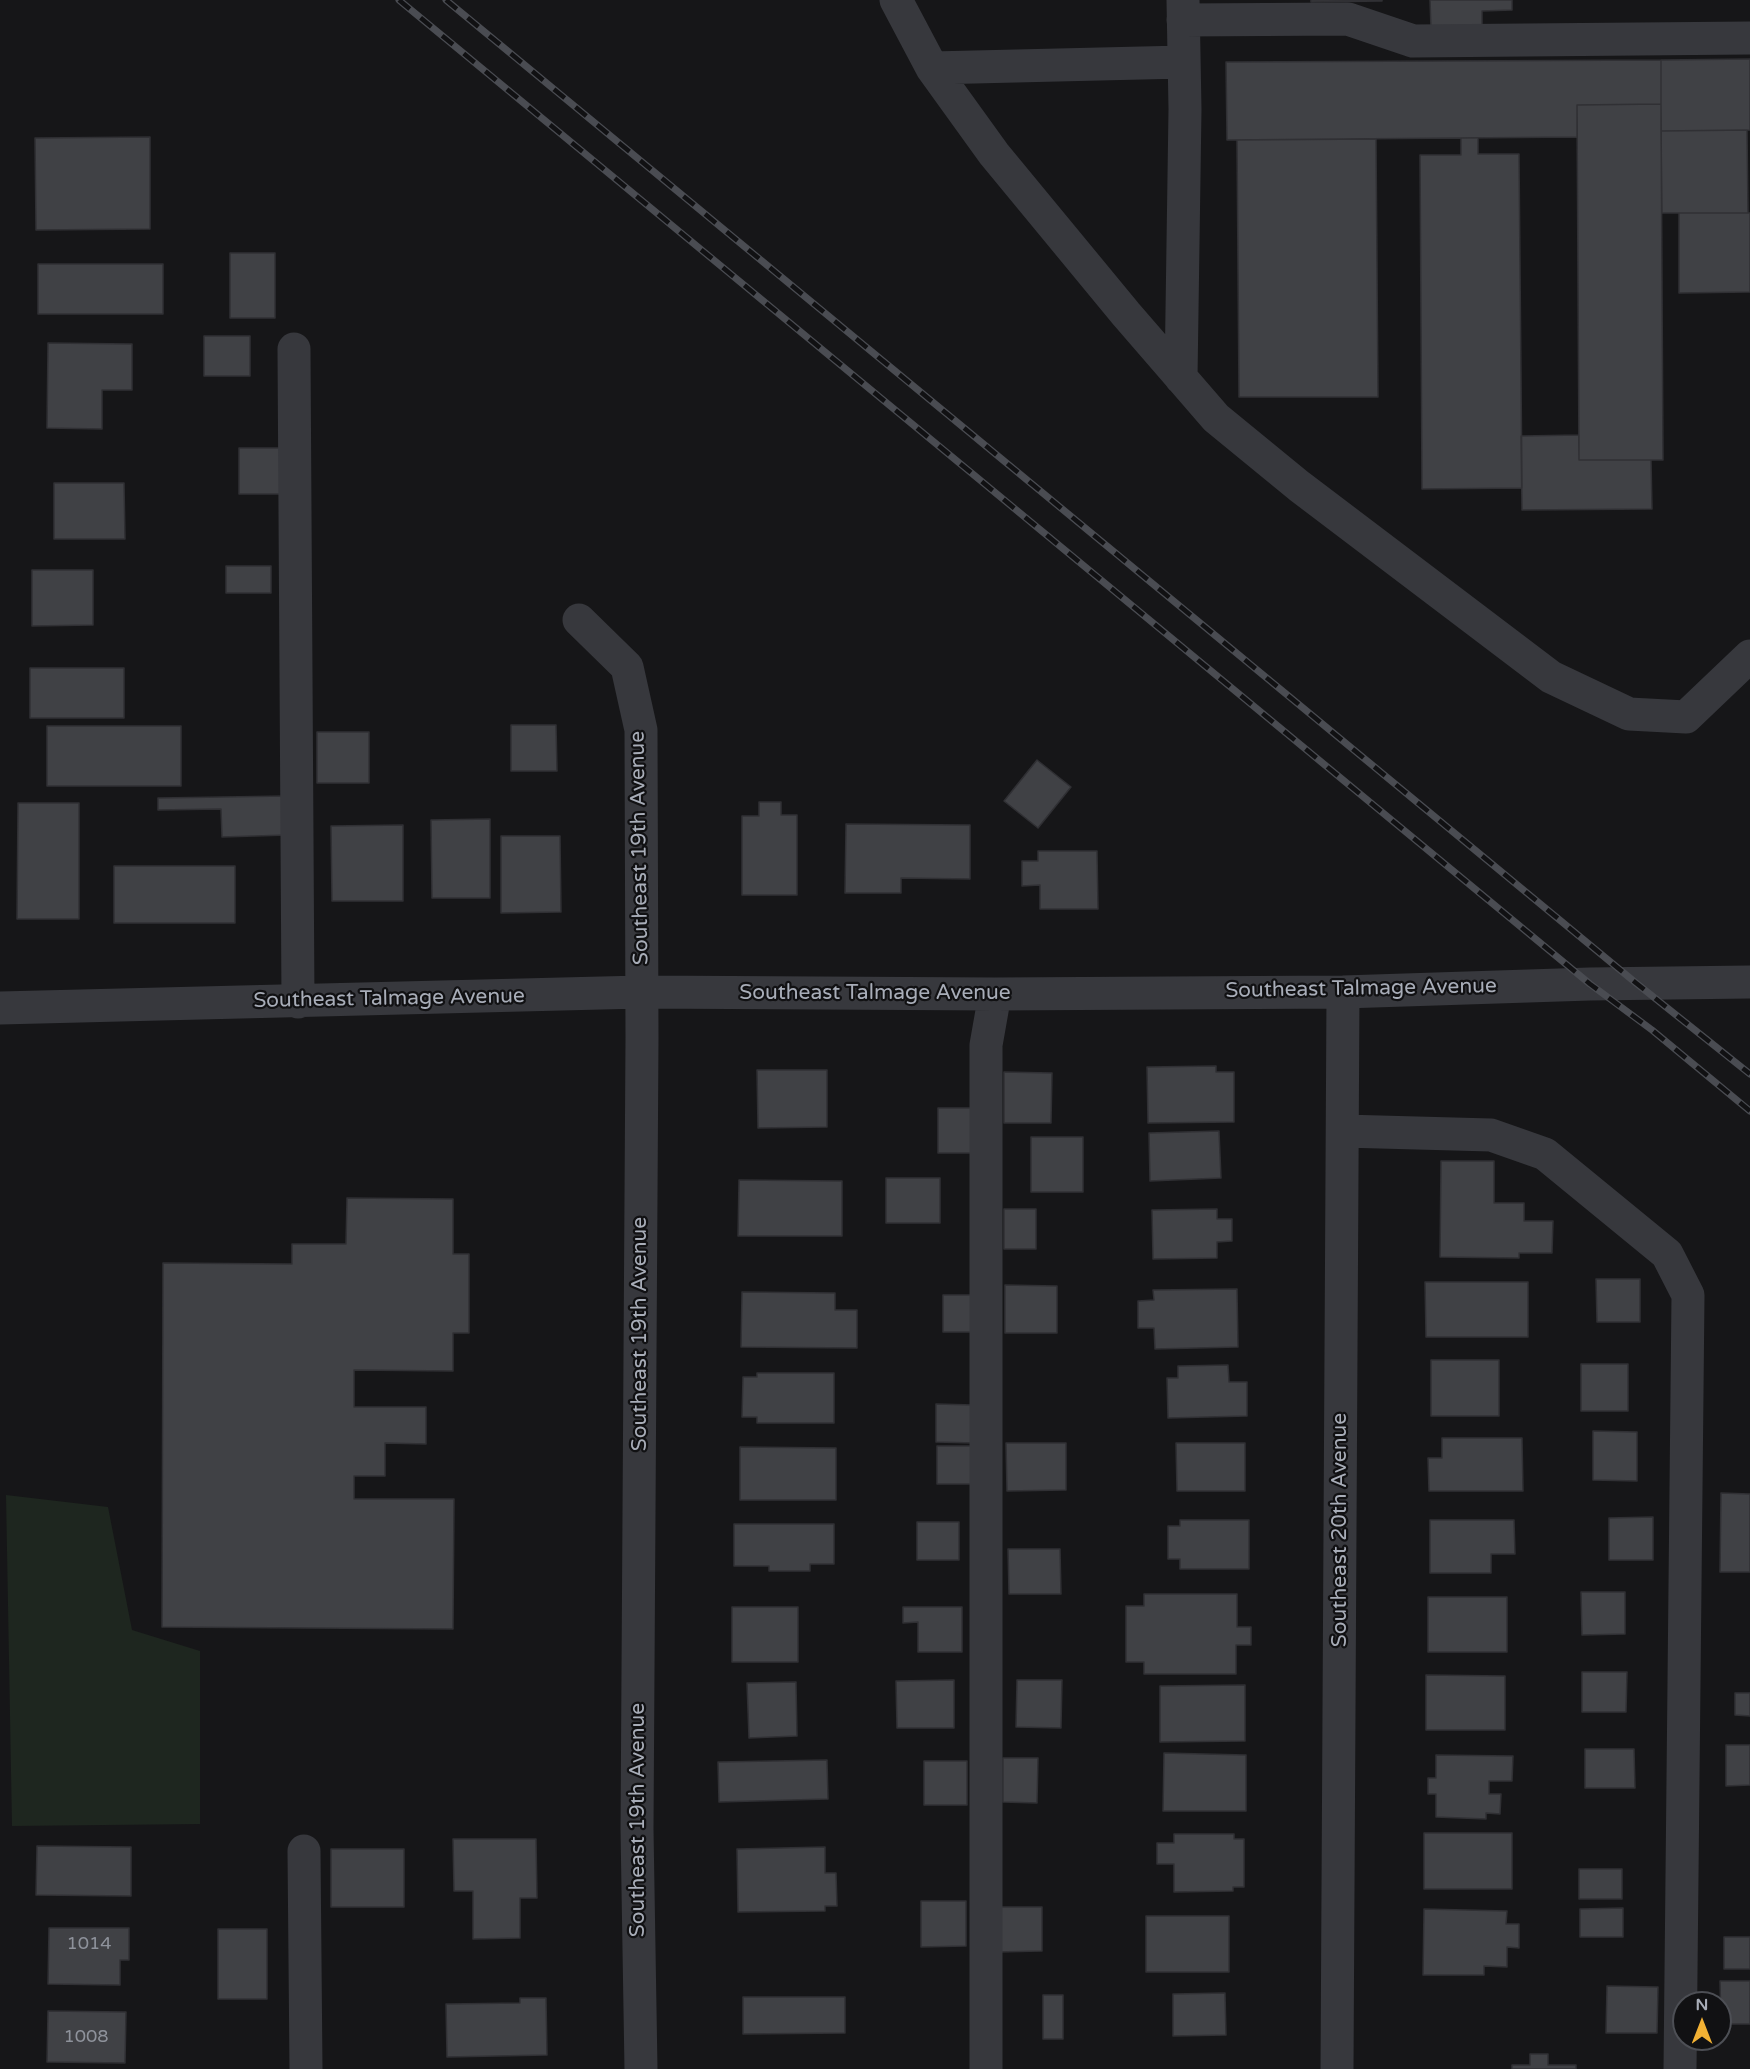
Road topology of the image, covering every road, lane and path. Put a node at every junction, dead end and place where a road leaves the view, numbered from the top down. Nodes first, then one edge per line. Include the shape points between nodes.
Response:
1 (896, 0) edge
2 (1183, 10) edge
3 (1750, 38) edge
4 (1184, 62) junction
5 (932, 68) junction
6 (294, 349) dead end
7 (1181, 378) junction
8 (579, 620) dead end
9 (1750, 656) edge
10 (1750, 982) edge
11 (642, 992) junction
12 (1343, 992) junction
13 (995, 994) junction
14 (298, 1002) junction
15 (0, 1008) edge
16 (1343, 1131) junction
17 (304, 1851) dead end
18 (306, 2069) edge
19 (641, 2069) edge
20 (986, 2069) edge
21 (1337, 2069) edge
22 (1680, 2069) edge

1 - 5 street
2 - 3 street via 1348,19 1413,42
2 - 4 street
4 - 5 street
4 - 7 street
5 - 7 street via 994,154
6 - 14 street
7 - 9 street via 1216,418 1299,486 1551,677 1629,714 1686,717
8 - 11 street, Southeast 19th Avenue via 627,667 641,729
10 - 12 street, Southeast Talmage Avenue
11 - 13 street, Southeast Talmage Avenue
11 - 14 street, Southeast Talmage Avenue
11 - 19 street, Southeast 19th Avenue via 637,1829
12 - 13 street, Southeast Talmage Avenue
12 - 16 street, Southeast 20th Avenue
13 - 20 street via 986,1057
14 - 15 street, Southeast Talmage Avenue
16 - 21 street, Southeast 20th Avenue
16 - 22 street via 1491,1136 1545,1154 1667,1254 1688,1295
17 - 18 street

